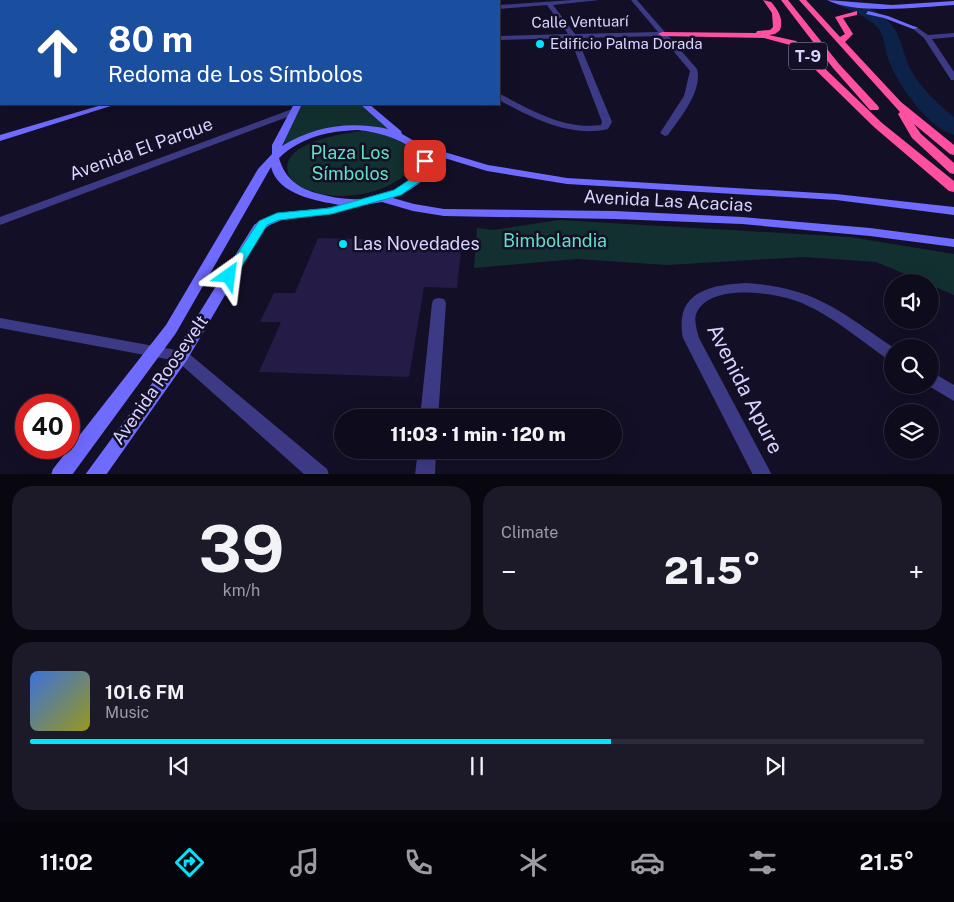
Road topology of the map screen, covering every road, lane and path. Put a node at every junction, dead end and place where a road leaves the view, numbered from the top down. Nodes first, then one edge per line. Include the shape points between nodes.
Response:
1 (596, 0) edge
2 (634, 0) edge
3 (766, 0) edge
4 (784, 0) edge
5 (802, 0) edge
6 (830, 0) edge
7 (835, 0) edge
8 (853, 0) edge
9 (863, 0) edge
10 (549, 4) junction
11 (954, 4) edge
12 (500, 8) edge
13 (903, 8) junction
14 (854, 13) junction
15 (915, 28) junction
16 (658, 30) junction
17 (954, 35) edge
18 (573, 36) junction
19 (927, 37) junction
20 (500, 38) edge
21 (841, 41) junction
22 (953, 75) edge
23 (500, 98) edge
24 (897, 104) junction
25 (91, 105) edge
26 (110, 105) edge
27 (365, 105) edge
28 (296, 107) edge
29 (0, 132) edge
30 (665, 133) dead end
31 (0, 138) edge
32 (403, 138) junction
33 (417, 146) junction
34 (954, 151) edge
35 (276, 156) junction
36 (919, 160) junction
37 (954, 170) edge
38 (954, 188) edge
39 (382, 198) junction
40 (368, 202) junction
41 (954, 210) edge
42 (0, 221) edge
43 (954, 243) edge
44 (439, 303) dead end
45 (1, 324) edge
46 (884, 349) edge
47 (155, 352) junction
48 (181, 356) junction
49 (939, 384) edge
50 (954, 394) edge
51 (430, 409) edge
52 (426, 459) edge
53 (60, 474) edge
54 (94, 474) edge
55 (320, 474) edge
56 (425, 474) edge
57 (762, 474) edge

1 - 10 street
2 - 16 street
3 - 16 highway via 779,23 777,28 765,33
4 - 36 highway, T-9 via 836,66
5 - 21 highway, T-9
6 - 13 main road
7 - 8 main road
9 - 13 main road
10 - 12 street
10 - 18 street
11 - 13 main road
13 - 14 main road
13 - 15 main road via 895,14
14 - 15 main road via 882,15
14 - 21 highway via 840,17 849,34
15 - 19 street
16 - 18 street, Calle Ventuarí
16 - 30 street via 694,71 690,92
16 - 36 highway, T-9 via 764,36 793,43
17 - 19 street
18 - 20 street, Calle Ventuarí
18 - 23 street via 607,122 605,127 595,130 571,127 542,119
19 - 22 street
21 - 24 highway, T-9
24 - 34 highway, T-9
24 - 37 highway via 916,136
25 - 29 main road
26 - 31 main road
27 - 32 main road
28 - 35 main road via 277,145
28 - 42 street, Avenida El Parque
32 - 33 main road, Avenida Las Acacias
32 - 35 main road via 377,129 344,128 303,138
33 - 39 main road, Avenida Roosevelt via 425,161 419,178 397,193
33 - 41 main road, Avenida Las Acacias via 486,168 568,181 836,198
35 - 40 main road via 274,165 282,178 297,190 334,201
35 - 47 main road, Avenida Roosevelt via 264,170
36 - 38 highway, T-9
39 - 40 main road, Avenida Roosevelt
39 - 43 main road, Avenida Las Acacias via 424,211 729,220
40 - 48 main road, Avenida Roosevelt via 331,211 277,217 263,223
44 - 51 street
45 - 47 street
46 - 57 street, Avenida Apure via 830,312 790,293 748,289 713,292 700,298 691,309 688,324 691,338
47 - 48 street
47 - 53 main road, Avenida Roosevelt
48 - 54 main road, Avenida Roosevelt
48 - 55 street
49 - 50 street
52 - 56 street

